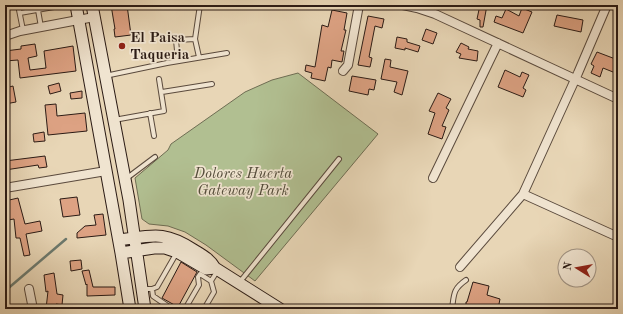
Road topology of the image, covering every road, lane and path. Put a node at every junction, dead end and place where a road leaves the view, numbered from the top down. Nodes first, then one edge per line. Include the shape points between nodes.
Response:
1 (18, 5) edge
2 (65, 5) edge
3 (76, 5) edge
4 (92, 5) edge
5 (200, 5) edge
6 (359, 5) edge
7 (403, 5) edge
8 (607, 5) edge
9 (38, 10) junction
10 (20, 13) junction
11 (94, 17) junction
12 (78, 20) junction
13 (41, 27) junction
14 (23, 31) junction
15 (5, 36) edge
16 (195, 38) junction
17 (498, 43) junction
18 (227, 53) dead end
19 (199, 57) junction
20 (178, 61) junction
21 (343, 71) dead end
22 (105, 76) junction
23 (159, 79) dead end
24 (576, 79) junction
25 (212, 84) dead end
26 (162, 92) junction
27 (618, 98) edge
28 (150, 113) junction
29 (114, 120) junction
30 (154, 136) dead end
31 (155, 157) dead end
32 (339, 159) dead end
33 (106, 171) junction
34 (433, 178) dead end
35 (125, 179) junction
36 (5, 188) edge
37 (523, 194) junction
38 (618, 237) edge
39 (135, 238) junction
40 (119, 240) junction
41 (137, 250) junction
42 (177, 252) junction
43 (121, 253) junction
44 (460, 267) dead end
45 (217, 269) junction
46 (466, 280) dead end
47 (212, 281) junction
48 (239, 283) junction
49 (29, 289) dead end
50 (147, 289) junction
51 (169, 307) dead end
52 (32, 309) edge
53 (130, 309) edge
54 (145, 309) edge
55 (185, 309) edge
56 (204, 309) edge
57 (280, 309) edge
58 (452, 309) edge

1 - 10 lane
2 - 9 lane
3 - 12 main road
4 - 11 main road
5 - 16 lane
6 - 21 street via 348,65
7 - 17 street via 435,14
8 - 24 street
9 - 10 lane
9 - 13 lane
10 - 14 lane
11 - 12 street
11 - 22 main road
12 - 13 street
12 - 33 main road
13 - 14 street
14 - 15 street
16 - 19 lane
16 - 20 lane via 176,40
17 - 24 street
17 - 34 street
18 - 19 lane
19 - 20 lane
20 - 22 lane
22 - 29 main road
23 - 26 lane
24 - 27 street
24 - 37 street
25 - 26 lane
26 - 28 lane via 164,111
28 - 29 lane
28 - 30 lane
29 - 35 main road
31 - 35 lane
32 - 48 lane
33 - 36 street
33 - 40 main road
35 - 39 main road
37 - 38 street
37 - 44 street
39 - 40 main road
39 - 41 main road
39 - 45 main road via 159,236 176,240 210,260
40 - 43 main road
41 - 42 main road via 165,248
41 - 43 main road
41 - 50 main road
42 - 45 main road via 206,269
42 - 50 lane via 157,287
43 - 53 main road
45 - 47 lane
45 - 48 main road
46 - 58 lane via 454,293
47 - 55 lane via 200,274 199,285
47 - 56 lane via 214,292
48 - 57 main road
49 - 52 street
50 - 51 lane
50 - 54 main road

